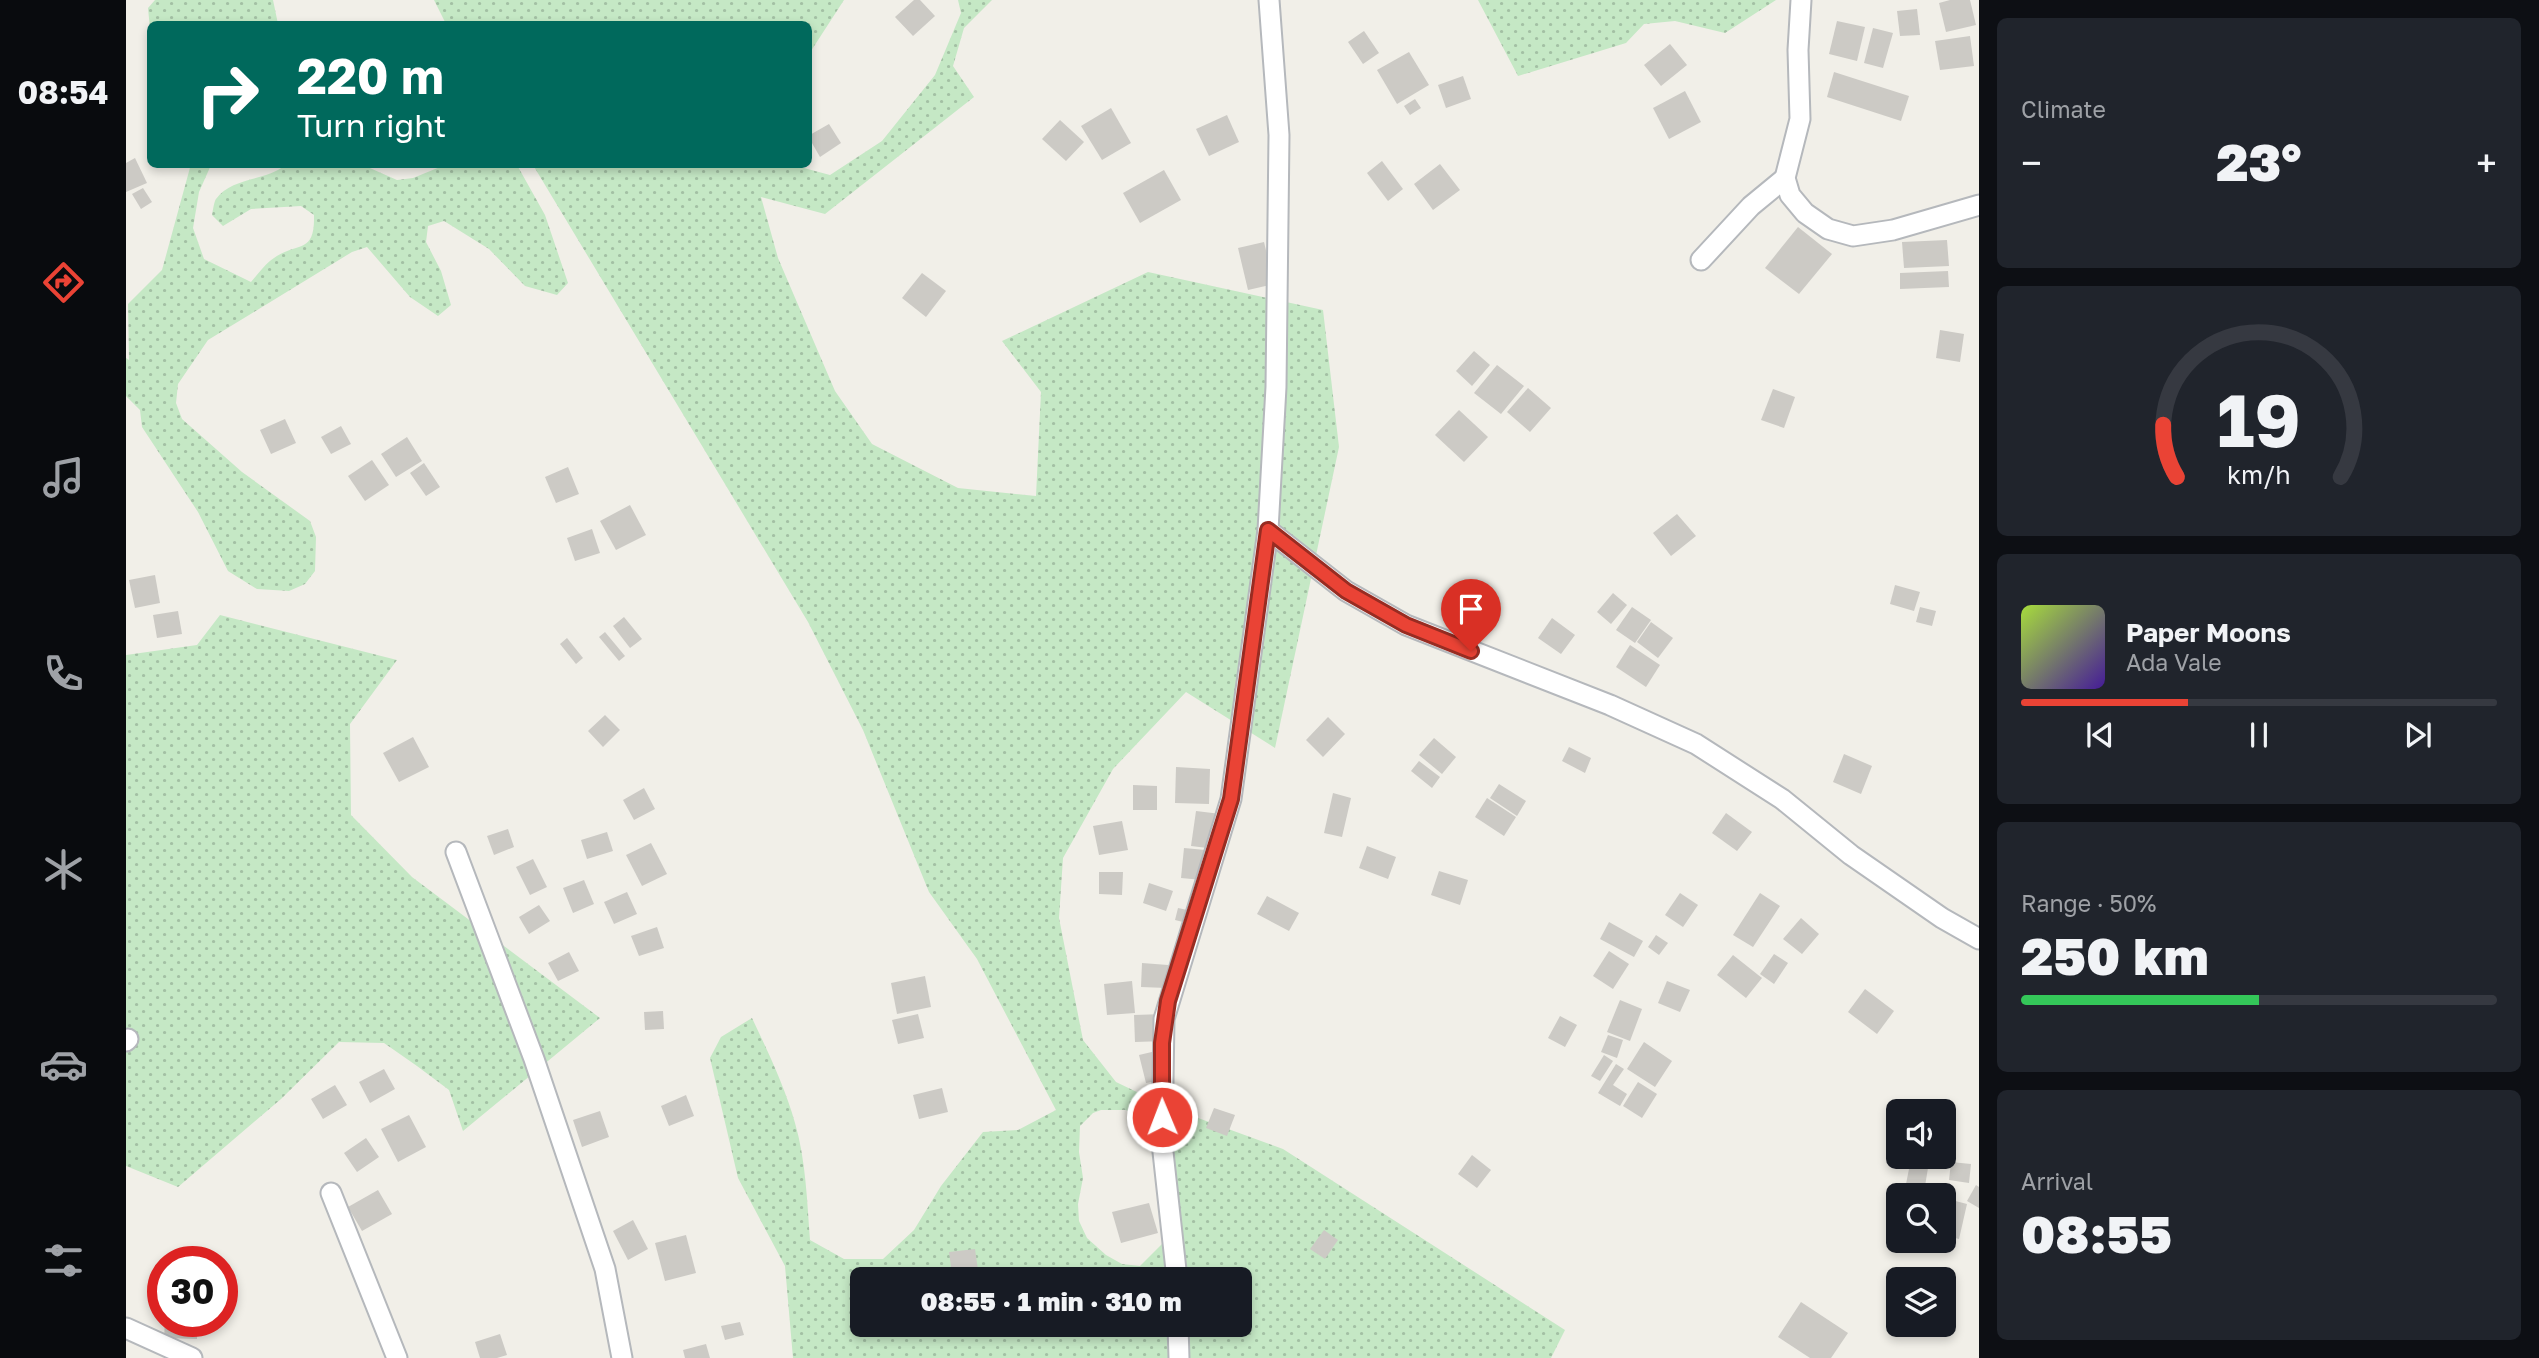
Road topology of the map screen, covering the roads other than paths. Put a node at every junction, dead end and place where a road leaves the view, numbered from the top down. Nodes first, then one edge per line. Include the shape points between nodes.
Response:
1 (1269, 0) edge
2 (1801, 0) edge
3 (1785, 178) junction
4 (1979, 205) edge
5 (1701, 260) dead end
6 (1268, 530) junction
7 (456, 852) dead end
8 (1979, 939) edge
9 (331, 1193) dead end
10 (1176, 1267) edge
11 (126, 1328) edge
12 (1178, 1337) edge
13 (192, 1358) edge
14 (397, 1358) edge
15 (622, 1358) edge
16 (1179, 1358) edge

1 - 6 street via 1279,135 1276,387
2 - 3 street via 1800,119
3 - 4 street via 1790,195 1805,213 1828,229 1853,236 1893,230
3 - 5 street via 1751,206
6 - 8 street via 1346,591 1406,625 1696,744 1782,799 1851,855 1942,918
6 - 10 street via 1231,799 1164,1019 1162,1143
7 - 15 street via 534,1059 605,1269
9 - 14 street
11 - 13 street
12 - 16 street

